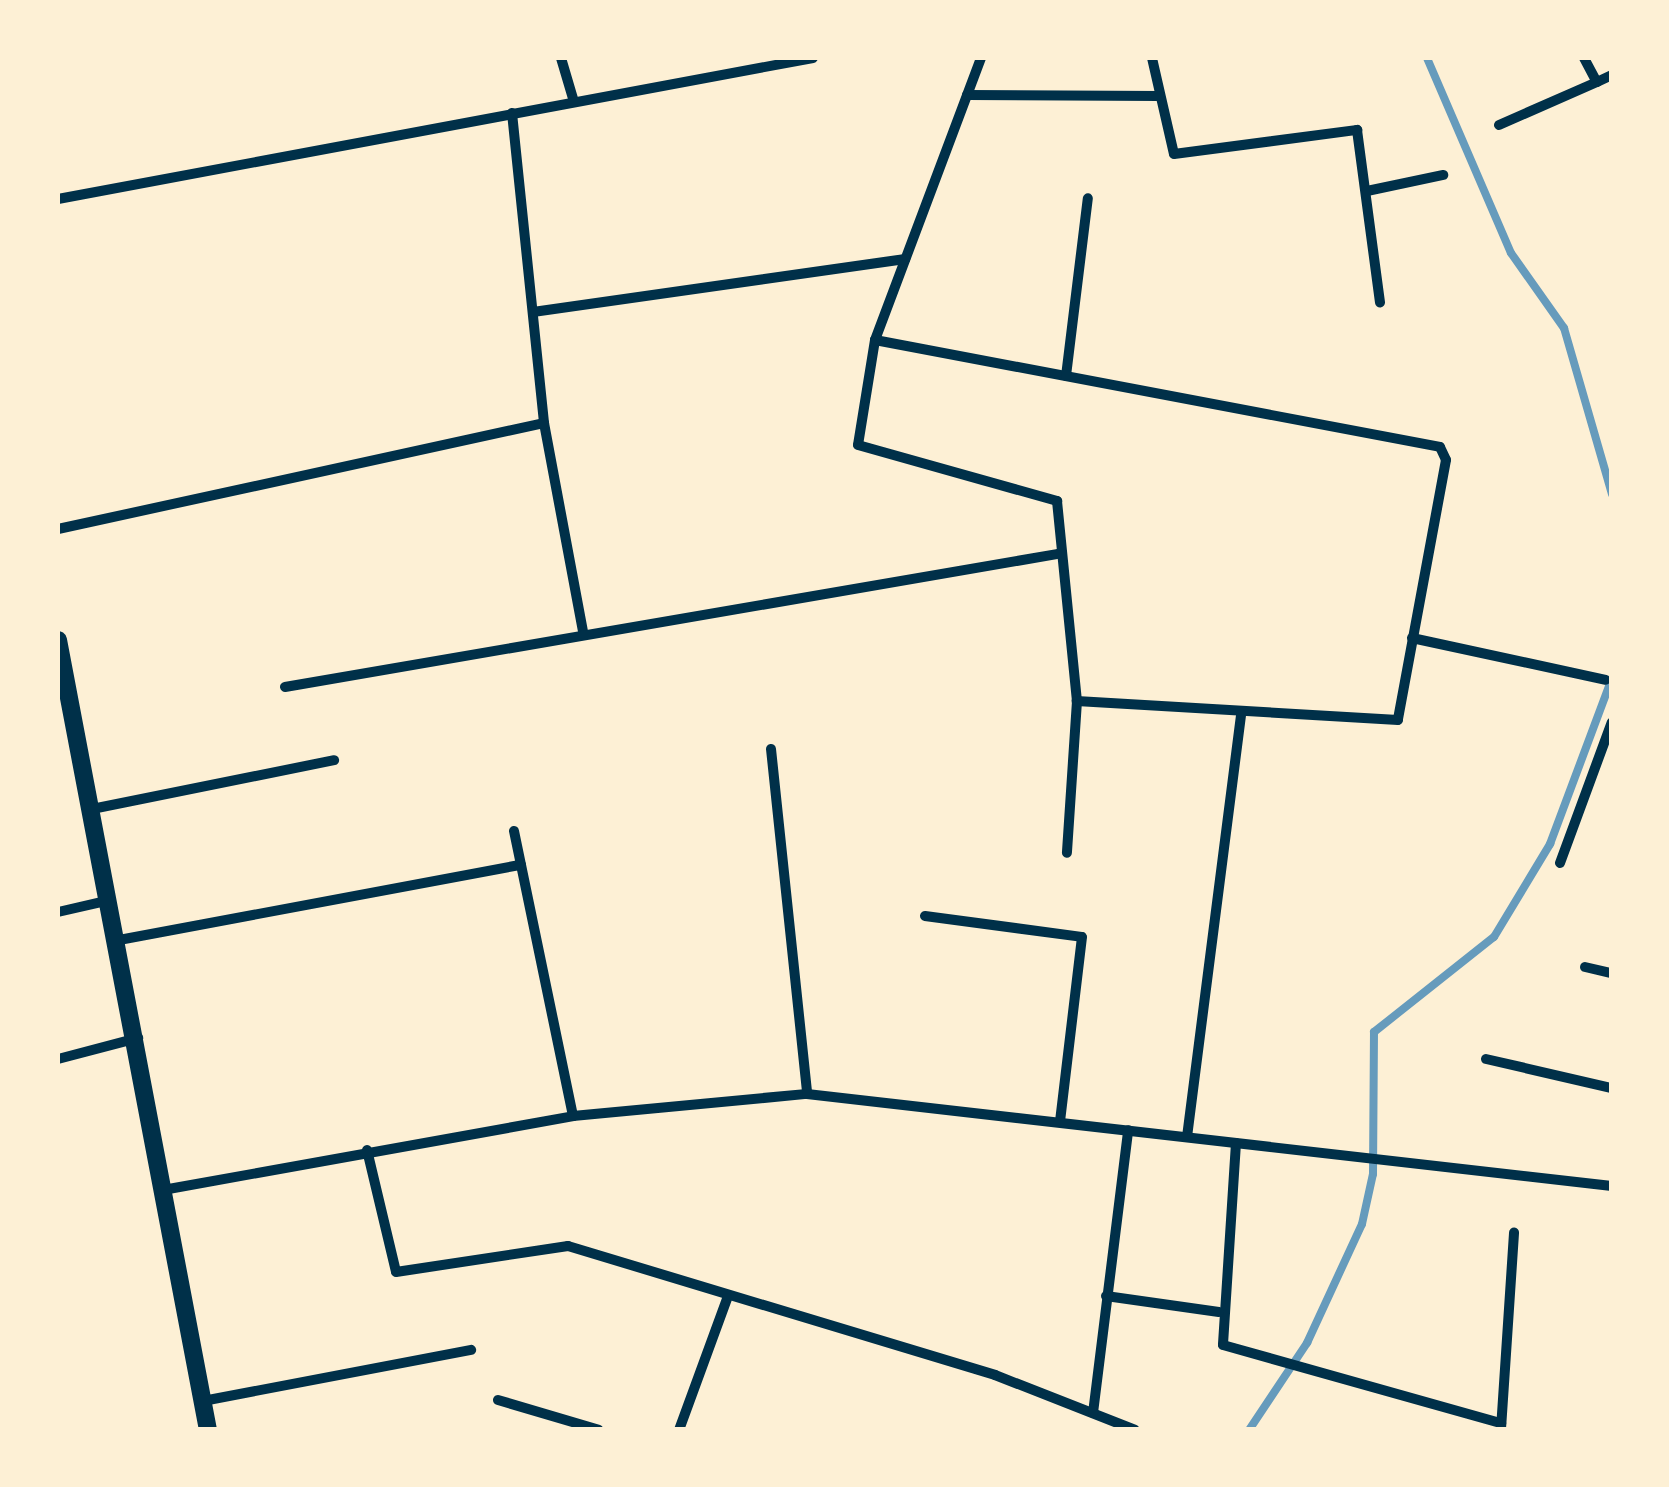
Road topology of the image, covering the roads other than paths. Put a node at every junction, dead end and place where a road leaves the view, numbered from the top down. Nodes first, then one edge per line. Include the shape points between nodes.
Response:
1 (560, 58) edge
2 (813, 58) edge
3 (981, 58) edge
4 (1152, 58) edge
5 (1584, 58) edge
6 (1612, 75) edge
7 (1598, 82) junction
8 (967, 95) junction
9 (1159, 96) junction
10 (574, 102) junction
11 (512, 113) junction
12 (1499, 125) dead end
13 (1442, 175) dead end
14 (1367, 192) junction
15 (1088, 198) dead end
16 (58, 199) edge
17 (905, 259) junction
18 (1380, 302) dead end
19 (532, 312) junction
20 (875, 340) junction
21 (1066, 376) junction
22 (544, 423) junction
23 (58, 530) edge
24 (1058, 554) junction
25 (582, 631) junction
26 (1412, 638) junction
27 (58, 640) edge
28 (1606, 680) dead end
29 (285, 687) dead end
30 (1077, 700) junction
31 (1241, 714) junction
32 (1612, 722) edge
33 (771, 749) dead end
34 (334, 760) dead end
35 (92, 809) junction
36 (514, 831) dead end
37 (1066, 852) dead end
38 (1560, 863) dead end
39 (521, 865) junction
40 (111, 900) junction
41 (58, 912) edge
42 (926, 916) dead end
43 (119, 940) junction
44 (1585, 967) dead end
45 (1612, 972) edge
46 (139, 1038) junction
47 (58, 1059) edge
48 (1486, 1059) dead end
49 (1612, 1088) edge
50 (807, 1094) junction
51 (573, 1116) junction
52 (1060, 1122) junction
53 (1128, 1130) junction
54 (1187, 1137) junction
55 (1236, 1143) junction
56 (367, 1150) junction
57 (1612, 1186) edge
58 (163, 1190) junction
59 (1514, 1232) dead end
60 (1106, 1296) junction
61 (727, 1299) junction
62 (1220, 1312) junction
63 (471, 1350) dead end
64 (498, 1400) dead end
65 (203, 1401) junction
66 (1093, 1413) junction
67 (1501, 1426) edge
68 (208, 1430) edge
69 (599, 1430) edge
70 (679, 1430) edge
71 (1135, 1430) edge

1 - 10 street
2 - 10 street
3 - 8 street
4 - 9 street
5 - 7 street
6 - 7 street
7 - 12 street
8 - 9 street
8 - 17 street
9 - 14 street via 1169,149 1182,156 1357,130
10 - 11 street
11 - 16 street
11 - 19 street
13 - 14 street
14 - 18 street
15 - 21 street
17 - 19 street
17 - 20 street
19 - 22 street
20 - 21 street
20 - 24 street via 858,445 1053,492
21 - 26 street via 1440,448 1446,460
22 - 23 street
22 - 25 street
24 - 25 street
24 - 30 street
25 - 29 street
26 - 28 street
26 - 31 street via 1392,724
27 - 35 street
30 - 31 street
30 - 37 street
31 - 54 street
32 - 38 street
33 - 50 street
34 - 35 street
35 - 40 street
36 - 39 street
39 - 43 street
39 - 51 street
40 - 41 street
40 - 43 street
42 - 52 street via 1082,937
43 - 46 street
44 - 45 street
46 - 47 street
46 - 58 street
48 - 49 street
50 - 51 street
50 - 52 street
51 - 56 street
52 - 53 street
53 - 54 street
53 - 60 street
54 - 55 street
55 - 57 street
55 - 62 street
56 - 58 street
56 - 61 street via 396,1272 568,1246
58 - 65 street
59 - 67 street
60 - 62 street
60 - 66 street
61 - 66 street via 996,1374
61 - 70 street
62 - 67 street via 1223,1345
63 - 65 street
64 - 69 street
65 - 68 street
66 - 71 street

